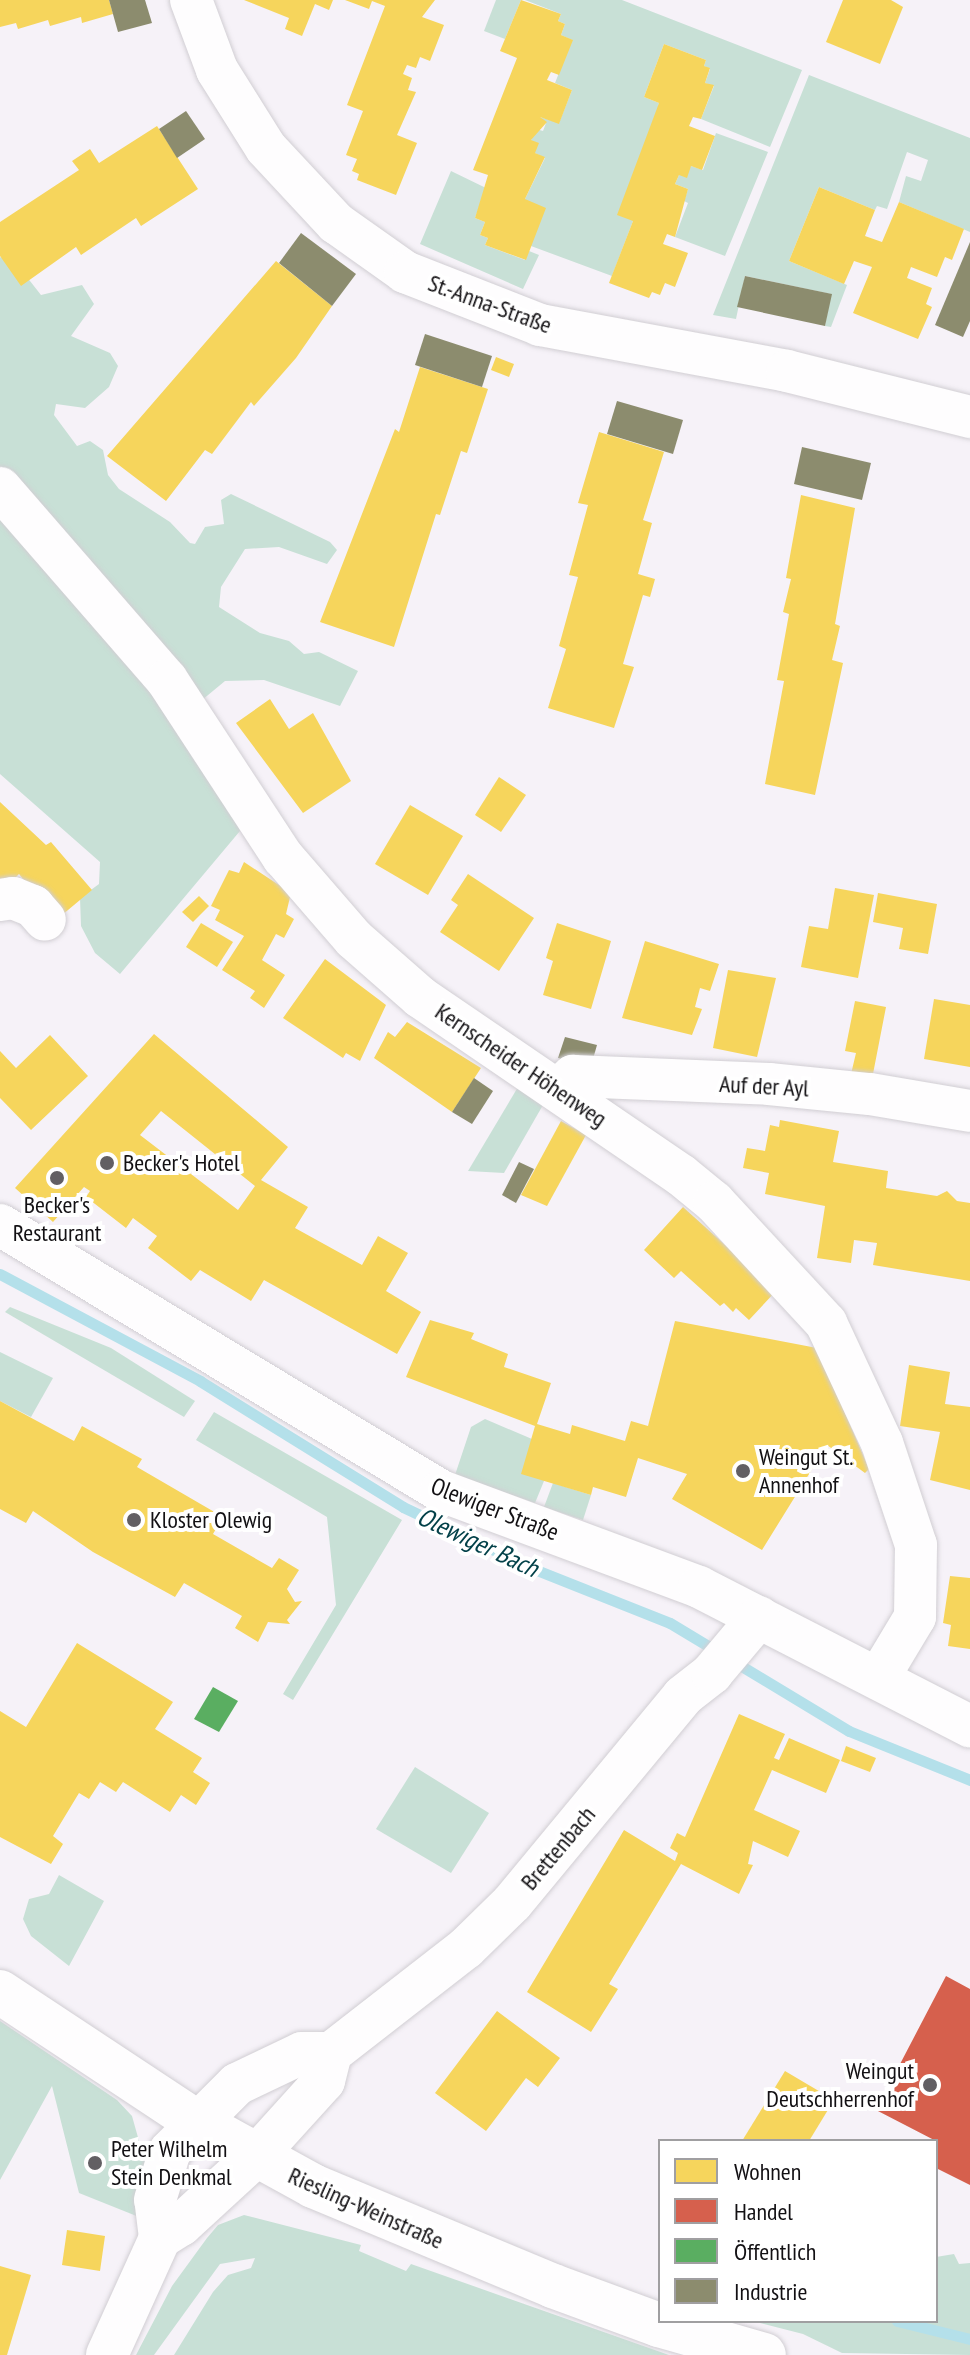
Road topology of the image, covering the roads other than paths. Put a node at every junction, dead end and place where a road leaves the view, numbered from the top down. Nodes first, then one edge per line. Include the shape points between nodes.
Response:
1 (191, 0) edge
2 (970, 417) edge
3 (0, 488) edge
4 (0, 900) edge
5 (45, 920) dead end
6 (560, 1088) junction
7 (970, 1111) edge
8 (0, 1225) edge
9 (736, 1645) junction
10 (879, 1677) junction
11 (970, 1726) edge
12 (0, 1992) edge
13 (331, 2053) junction
14 (195, 2121) junction
15 (256, 2156) junction
16 (160, 2238) junction
17 (107, 2355) edge
18 (764, 2355) edge

1 - 2 street, St.-Anna-Straße via 217,70 266,148 336,223 405,272 540,325 787,371
3 - 6 street, Kernscheider Höhenweg via 167,680 283,857 354,939 420,997
4 - 5 street via 13,898 33,906
6 - 7 street, Auf der Ayl via 573,1076 769,1084
6 - 10 street, Kernscheider Höhenweg via 714,1202 795,1285 843,1355 906,1505 918,1564 915,1617
8 - 9 street, Olewiger Straße via 441,1491 622,1555
9 - 10 street, Olewiger Straße
9 - 13 street, Brettenbach via 683,1696 512,1903 466,1948
10 - 11 street, Olewiger Straße
12 - 14 main road, Riesling-Weinstraße
13 - 14 street via 302,2053 259,2073 237,2084
13 - 15 street via 324,2081
14 - 15 main road, Riesling-Weinstraße
14 - 16 street via 162,2170 155,2213
15 - 16 street
15 - 18 main road, Riesling-Weinstraße via 463,2251 659,2325
16 - 17 street

